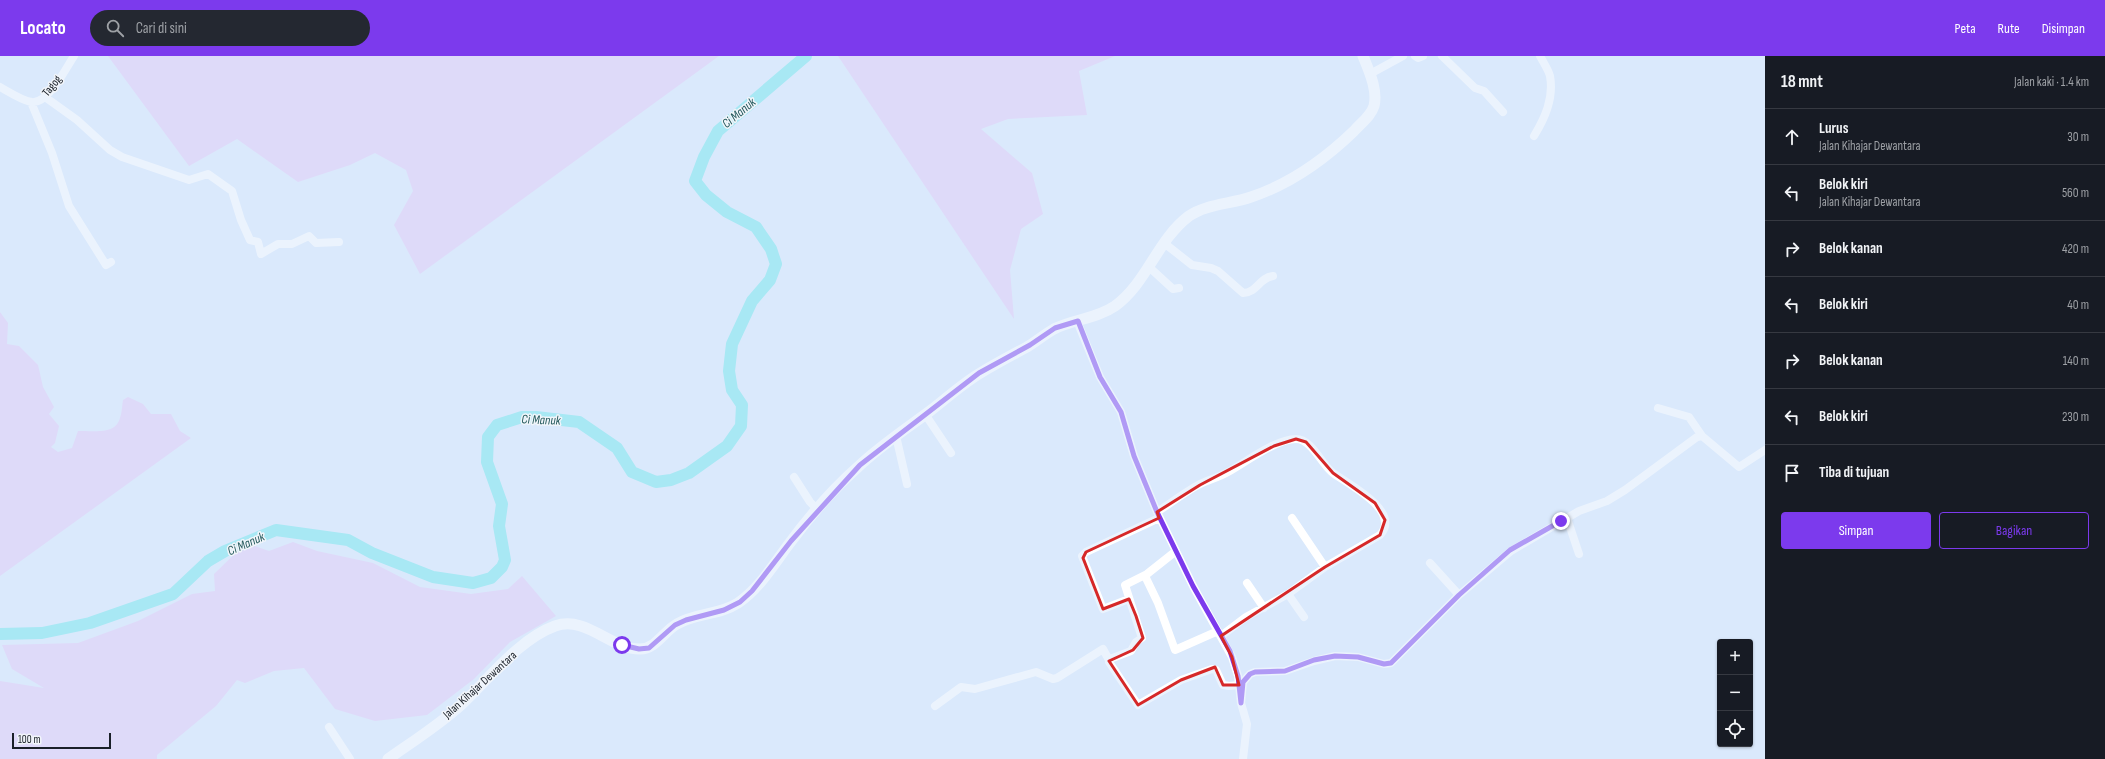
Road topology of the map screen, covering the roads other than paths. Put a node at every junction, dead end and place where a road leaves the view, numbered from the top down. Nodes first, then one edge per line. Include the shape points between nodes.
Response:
1 (74, 56) edge
2 (1363, 56) edge
3 (1403, 56) edge
4 (1415, 56) edge
5 (1423, 56) edge
6 (1442, 56) edge
7 (1540, 56) edge
8 (1370, 74) junction
9 (0, 88) edge
10 (45, 97) junction
11 (31, 102) junction
12 (1503, 112) dead end
13 (1534, 136) dead end
14 (339, 242) dead end
15 (1164, 243) junction
16 (111, 262) dead end
17 (1149, 267) junction
18 (1273, 276) dead end
19 (1179, 288) dead end
20 (1078, 321) junction
21 (1658, 408) dead end
22 (925, 414) junction
23 (896, 436) junction
24 (1702, 436) junction
25 (1765, 450) edge
26 (951, 453) dead end
27 (794, 477) dead end
28 (907, 484) dead end
29 (818, 510) junction
30 (1158, 515) junction
31 (1292, 518) dead end
32 (1567, 518) junction
33 (1176, 551) junction
34 (1579, 554) dead end
35 (1430, 563) dead end
36 (1325, 567) junction
37 (1145, 576) junction
38 (1248, 583) dead end
39 (1288, 594) junction
40 (1459, 595) junction
41 (1129, 599) junction
42 (1264, 608) junction
43 (1304, 617) dead end
44 (1219, 634) junction
45 (1109, 660) junction
46 (1239, 685) junction
47 (1241, 703) junction
48 (934, 706) dead end
49 (329, 727) dead end
50 (350, 759) edge
51 (388, 759) edge
52 (1243, 759) edge

1 - 10 street, Tagog
2 - 8 main road, Jalan Kihajar Dewantara
3 - 8 street
4 - 5 street
6 - 12 street via 1476,88 1484,91
7 - 13 street via 1550,76 1549,104
8 - 15 main road, Jalan Kihajar Dewantara via 1375,97 1372,111 1329,154 1261,194 1193,213
9 - 11 street, Tagog
10 - 11 street, Tagog
10 - 14 street via 122,157 189,180 208,174 231,190 250,240 258,242 261,254 277,244 292,244 309,236 316,243
11 - 16 street via 52,153 69,206 106,265
15 - 17 main road, Jalan Kihajar Dewantara
15 - 18 street via 1192,265 1218,271 1243,293 1254,290 1264,278
17 - 19 street via 1173,289
17 - 20 main road, Jalan Kihajar Dewantara via 1130,293 1115,305 1097,316
20 - 22 main road, Jalan Kihajar Dewantara via 1055,328 979,373
20 - 30 street via 1100,377 1121,412 1134,456
21 - 24 street via 1689,417
22 - 23 main road, Jalan Kihajar Dewantara
22 - 26 street
23 - 28 street
23 - 29 main road, Jalan Kihajar Dewantara via 854,470
24 - 25 street via 1739,467
24 - 32 street via 1690,440 1640,481 1607,501
27 - 29 street
29 - 51 main road, Jalan Kihajar Dewantara via 752,591 734,605 675,625 654,645 643,649 630,648 581,626 569,624 553,627 525,645 493,671 451,713
30 - 33 street
30 - 36 street via 1200,484 1274,446 1288,440 1302,439 1333,473 1375,503 1385,520 1380,535
30 - 41 street via 1082,556 1103,609
31 - 36 street
32 - 34 street
32 - 40 street via 1510,550
33 - 37 street
33 - 44 street
35 - 40 street
36 - 39 street
37 - 41 street via 1125,586
37 - 44 street via 1175,650
38 - 42 street
39 - 42 street
39 - 43 street
40 - 47 street via 1391,663 1335,656 1314,660 1285,671 1255,672 1243,682
41 - 45 street via 1142,638 1131,651
42 - 44 street
44 - 46 street via 1232,657
45 - 46 street via 1138,705 1181,680 1212,669 1216,670 1223,685
45 - 48 street via 1103,649 1057,678 1053,679 1036,672 975,689 961,687
46 - 47 street
47 - 52 street via 1247,728
49 - 50 street

